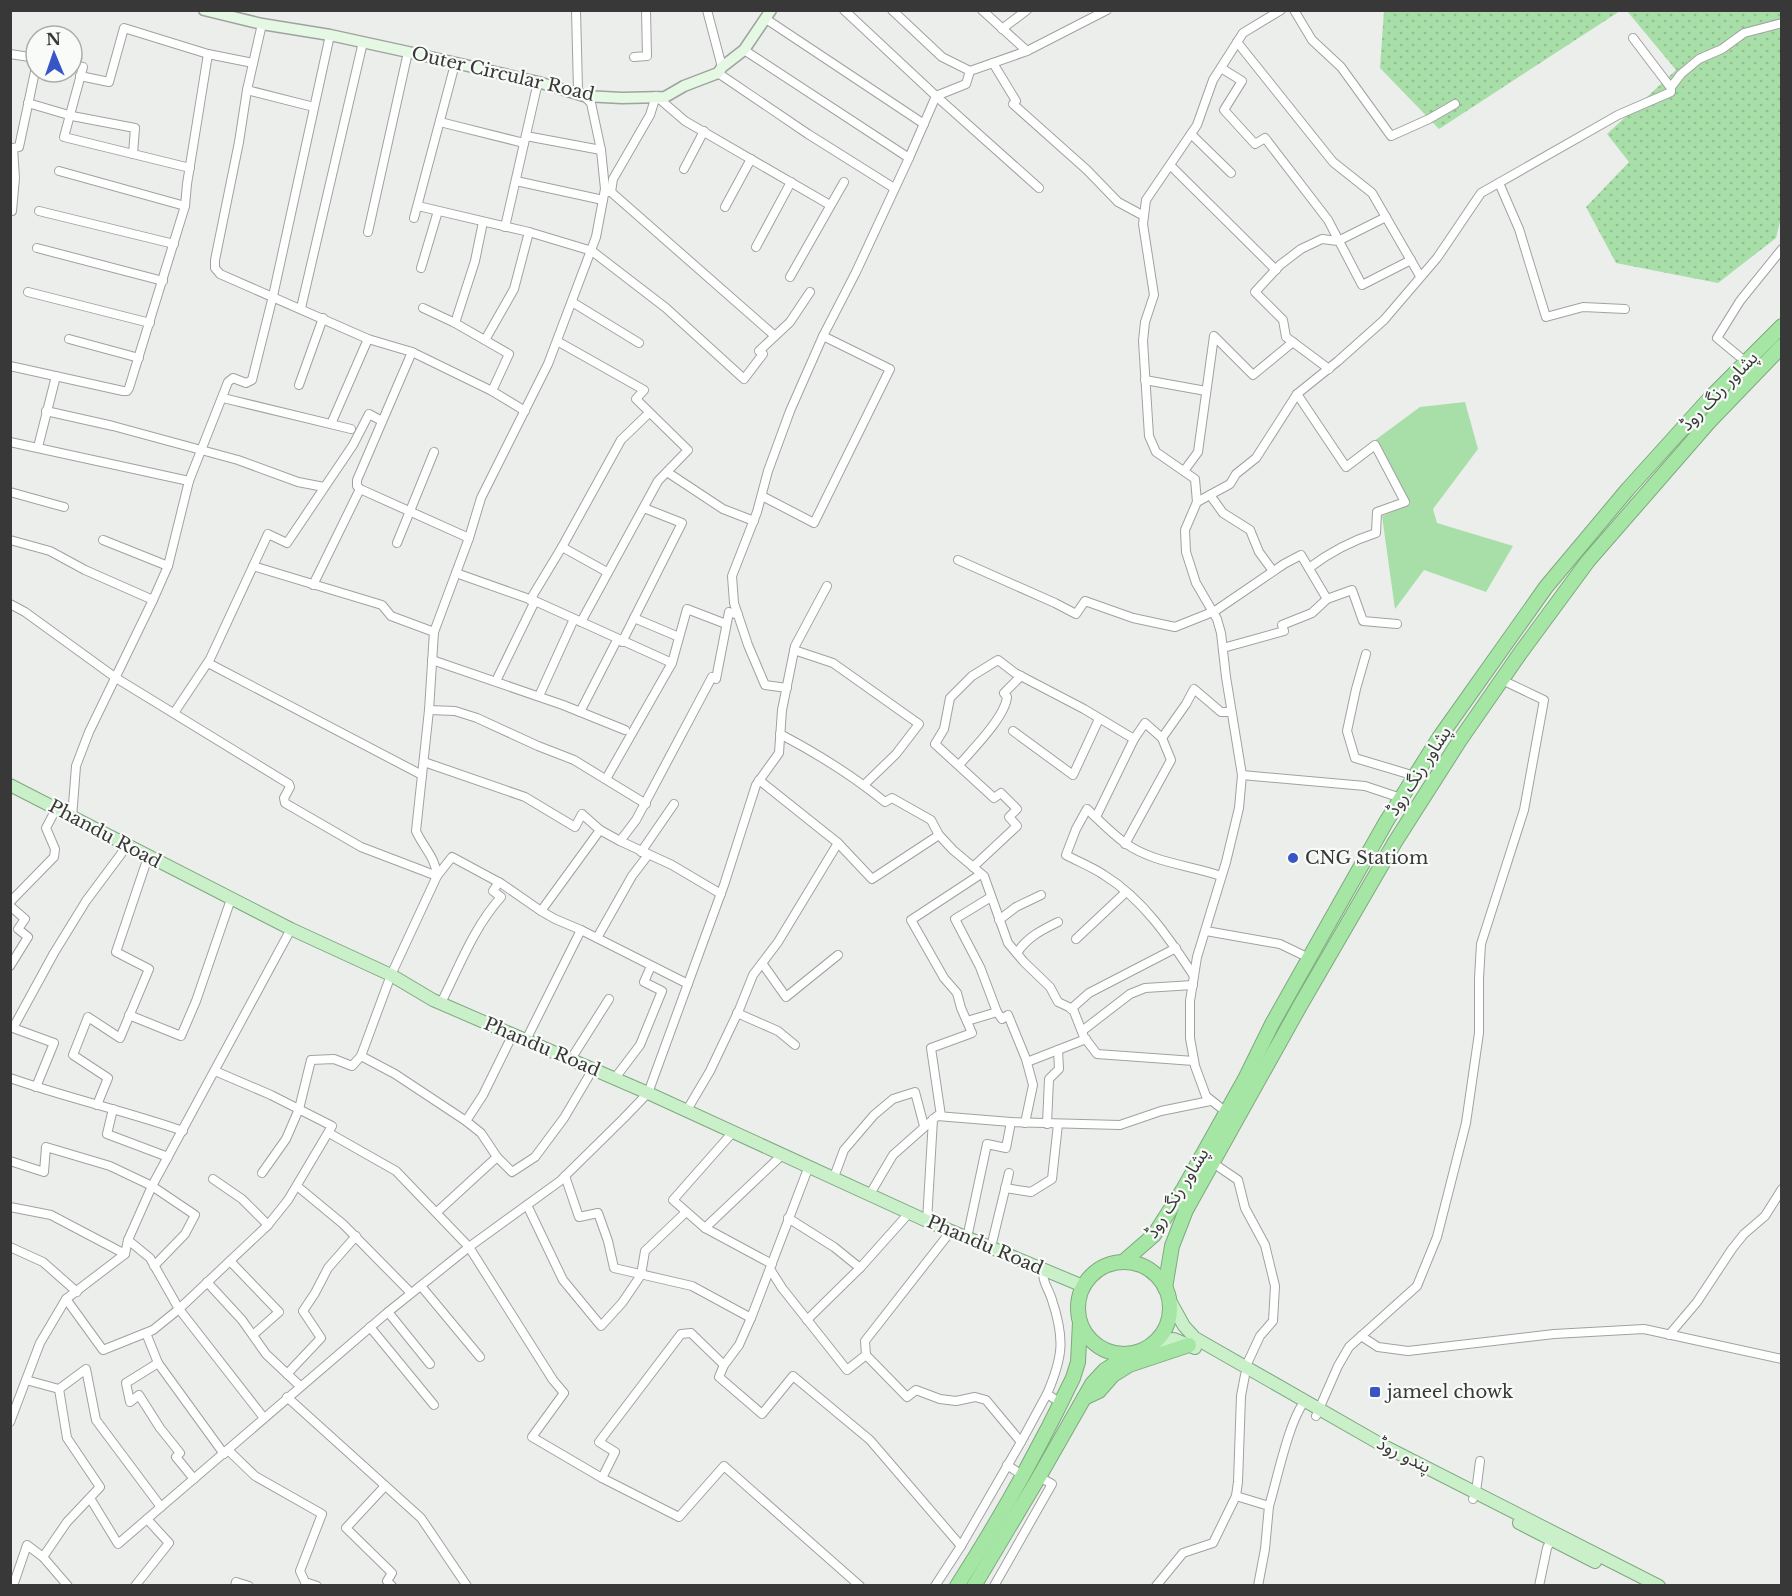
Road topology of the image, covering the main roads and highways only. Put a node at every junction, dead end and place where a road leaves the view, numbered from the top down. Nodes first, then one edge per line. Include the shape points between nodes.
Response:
1 (204, 10) edge
2 (768, 14) edge
3 (1782, 327) edge
4 (1782, 346) edge
5 (10, 785) edge
6 (1123, 1262) junction
7 (1083, 1286) junction
8 (1167, 1294) junction
9 (1080, 1322) junction
10 (1155, 1342) junction
11 (1189, 1345) junction
12 (1131, 1354) junction
13 (1245, 1371) junction
14 (1084, 1398) junction
15 (1553, 1536) junction
16 (957, 1586) edge
17 (974, 1586) edge
18 (1641, 1586) edge
19 (1659, 1586) edge

1 - 2 main road, Outer Circular Road via 408,52 584,96 622,99 665,97 720,70 744,50
3 - 6 highway, پشاور رنگ روڈ via 1711,397 1546,587 1439,738 1309,958 1184,1188 1158,1230
4 - 8 highway, پشاور رنگ روڈ via 1709,422 1588,561 1442,768 1278,1044 1178,1228 1170,1257
5 - 7 main road, Phandu Road via 441,1003 687,1110 927,1221
6 - 7 highway via 1100,1269
6 - 8 highway via 1145,1267 1155,1274
7 - 9 highway via 1078,1303
8 - 10 highway via 1168,1323
8 - 13 main road, پندو روڈ via 1192,1336
9 - 12 highway via 1088,1338 1103,1350
9 - 16 highway via 1076,1369 1061,1402
10 - 11 main road, پندو روڈ via 1174,1339
10 - 12 highway
11 - 13 main road, پندو روڈ
11 - 14 highway via 1129,1365 1099,1391
12 - 14 highway via 1105,1370
13 - 15 main road, پندو روڈ
14 - 17 highway
15 - 18 main road, پندو روڈ
15 - 19 main road, پندو روڈ

